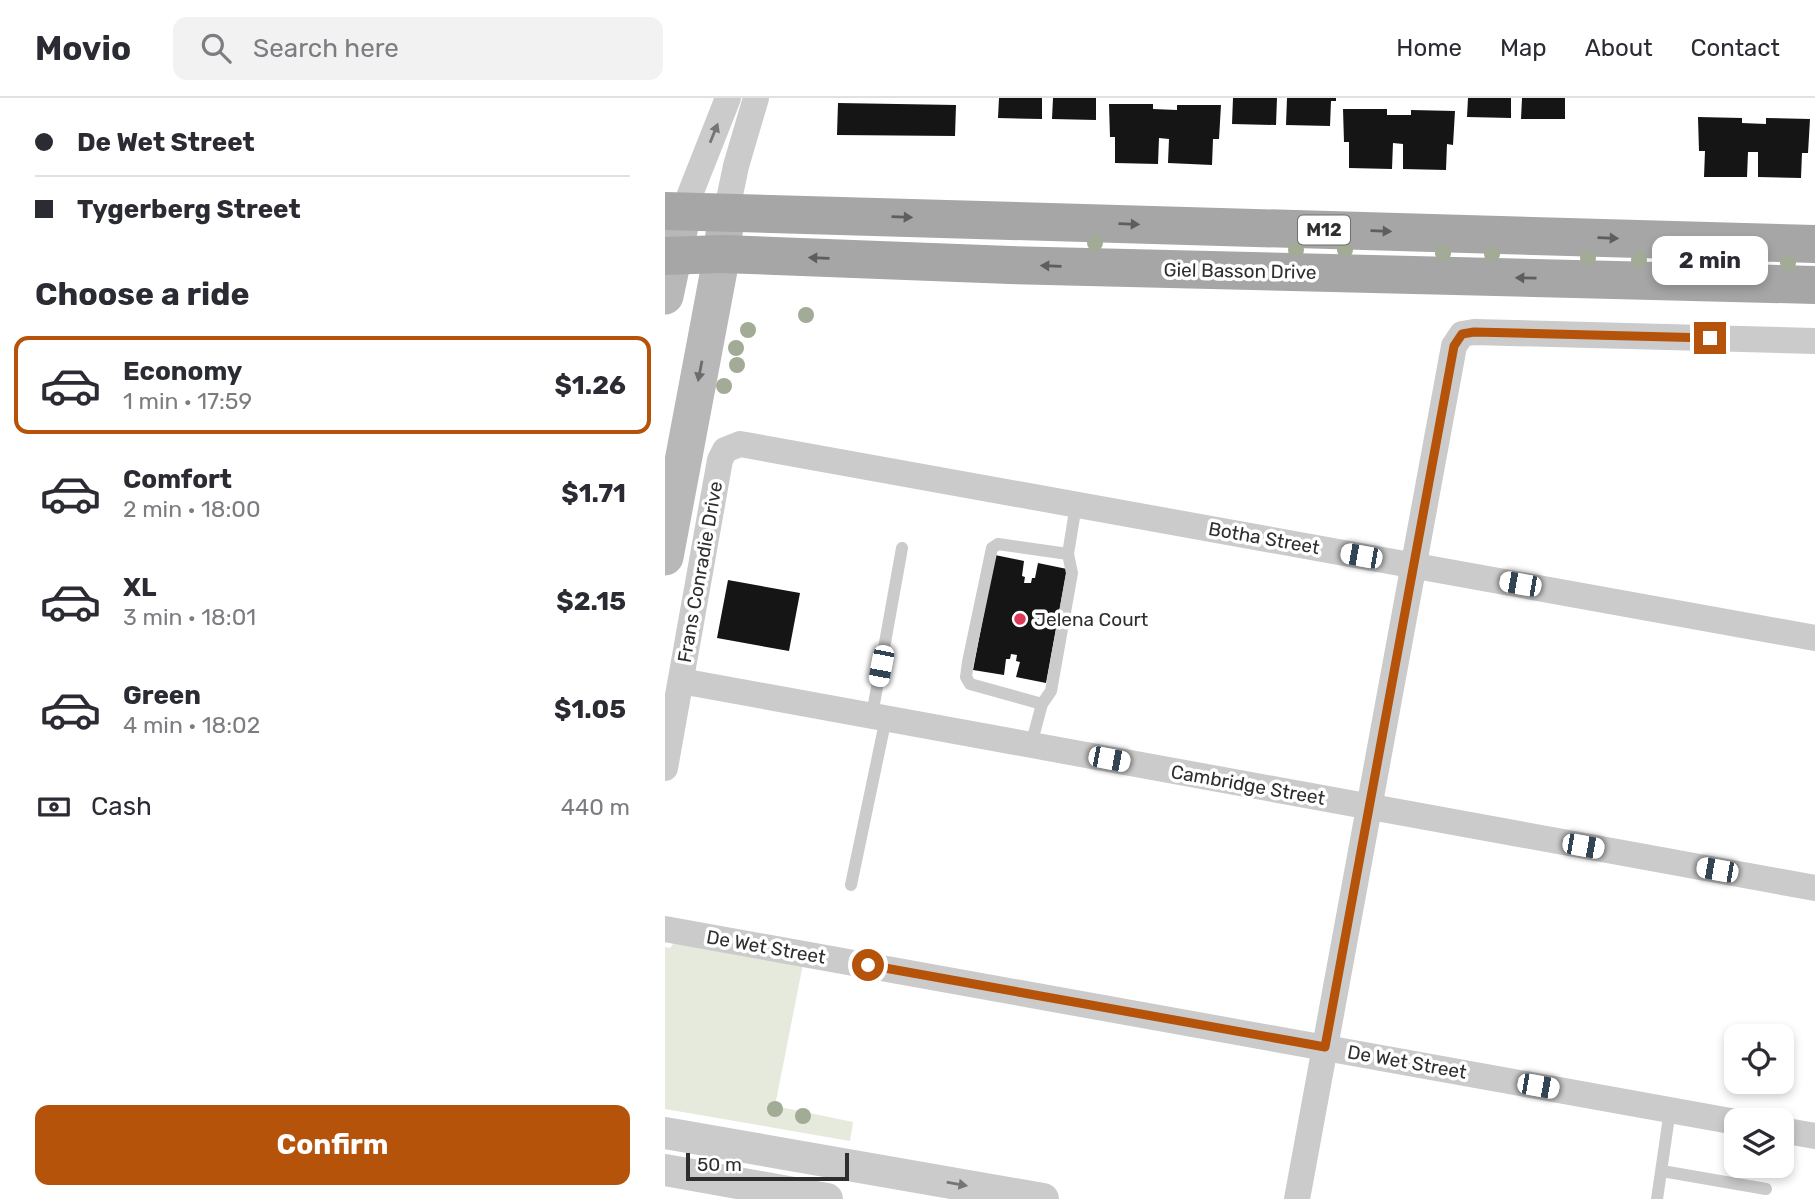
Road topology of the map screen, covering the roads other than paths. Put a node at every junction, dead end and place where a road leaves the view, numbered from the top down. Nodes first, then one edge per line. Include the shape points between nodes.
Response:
1 (727, 98) edge
2 (756, 98) edge
3 (674, 211) edge
4 (726, 214) junction
5 (1815, 244) edge
6 (722, 254) junction
7 (668, 256) edge
8 (1815, 285) edge
9 (665, 296) edge
10 (1815, 341) edge
11 (720, 460) joint
12 (1076, 505) junction
13 (902, 548) dead end
14 (1068, 554) junction
15 (665, 557) edge
16 (1413, 565) junction
17 (1815, 638) edge
18 (681, 681) junction
19 (1042, 704) junction
20 (879, 717) junction
21 (1031, 745) junction
22 (665, 768) edge
23 (1369, 807) junction
24 (851, 885) dead end
25 (1815, 888) edge
26 (665, 929) edge
27 (1325, 1047) junction
28 (1671, 1109) junction
29 (1724, 1120) edge
30 (1794, 1132) edge
31 (665, 1133) edge
32 (1815, 1136) edge
33 (665, 1170) edge
34 (1662, 1171) junction
35 (902, 1187) edge
36 (1766, 1189) dead end
37 (735, 1191) edge
38 (827, 1199) edge
39 (1043, 1199) edge
40 (1297, 1199) edge
41 (1657, 1199) edge

3 -> 1 street
2 - 4 street
3 - 4 main road, M12
3 - 7 main road
4 -> 5 main road, M12
4 - 6 main road, Frans Conradie Drive
6 - 7 main road, Giel Basson Drive / M12
8 -> 6 main road, Giel Basson Drive / M12
6 -> 15 main road, Frans Conradie Drive
7 - 9 main road
10 - 16 street via 1462,334 1454,346
11 - 12 street, Botha Street via 725,450 740,444
11 - 18 street, Frans Conradie Drive
12 - 14 lane
12 - 16 street, Botha Street
13 - 20 lane
14 - 19 lane via 1072,573 1051,691
14 - 19 lane via 998,544 992,548 968,662 970,684
16 - 17 street, Botha Street
16 - 23 street
18 - 20 street, Cambridge Street
18 - 22 street, Frans Conradie Drive
19 - 21 lane
20 - 21 street, Cambridge Street
20 - 24 lane
21 - 23 street, Cambridge Street
23 - 25 street, Cambridge Street
23 - 27 street
26 - 27 street, De Wet Street
27 - 28 street, De Wet Street
27 - 40 street
28 - 29 street, De Wet Street
28 - 34 lane
30 - 32 street
31 - 35 street
33 - 37 street
34 - 36 lane
34 - 41 lane
35 -> 39 street
37 - 38 street

